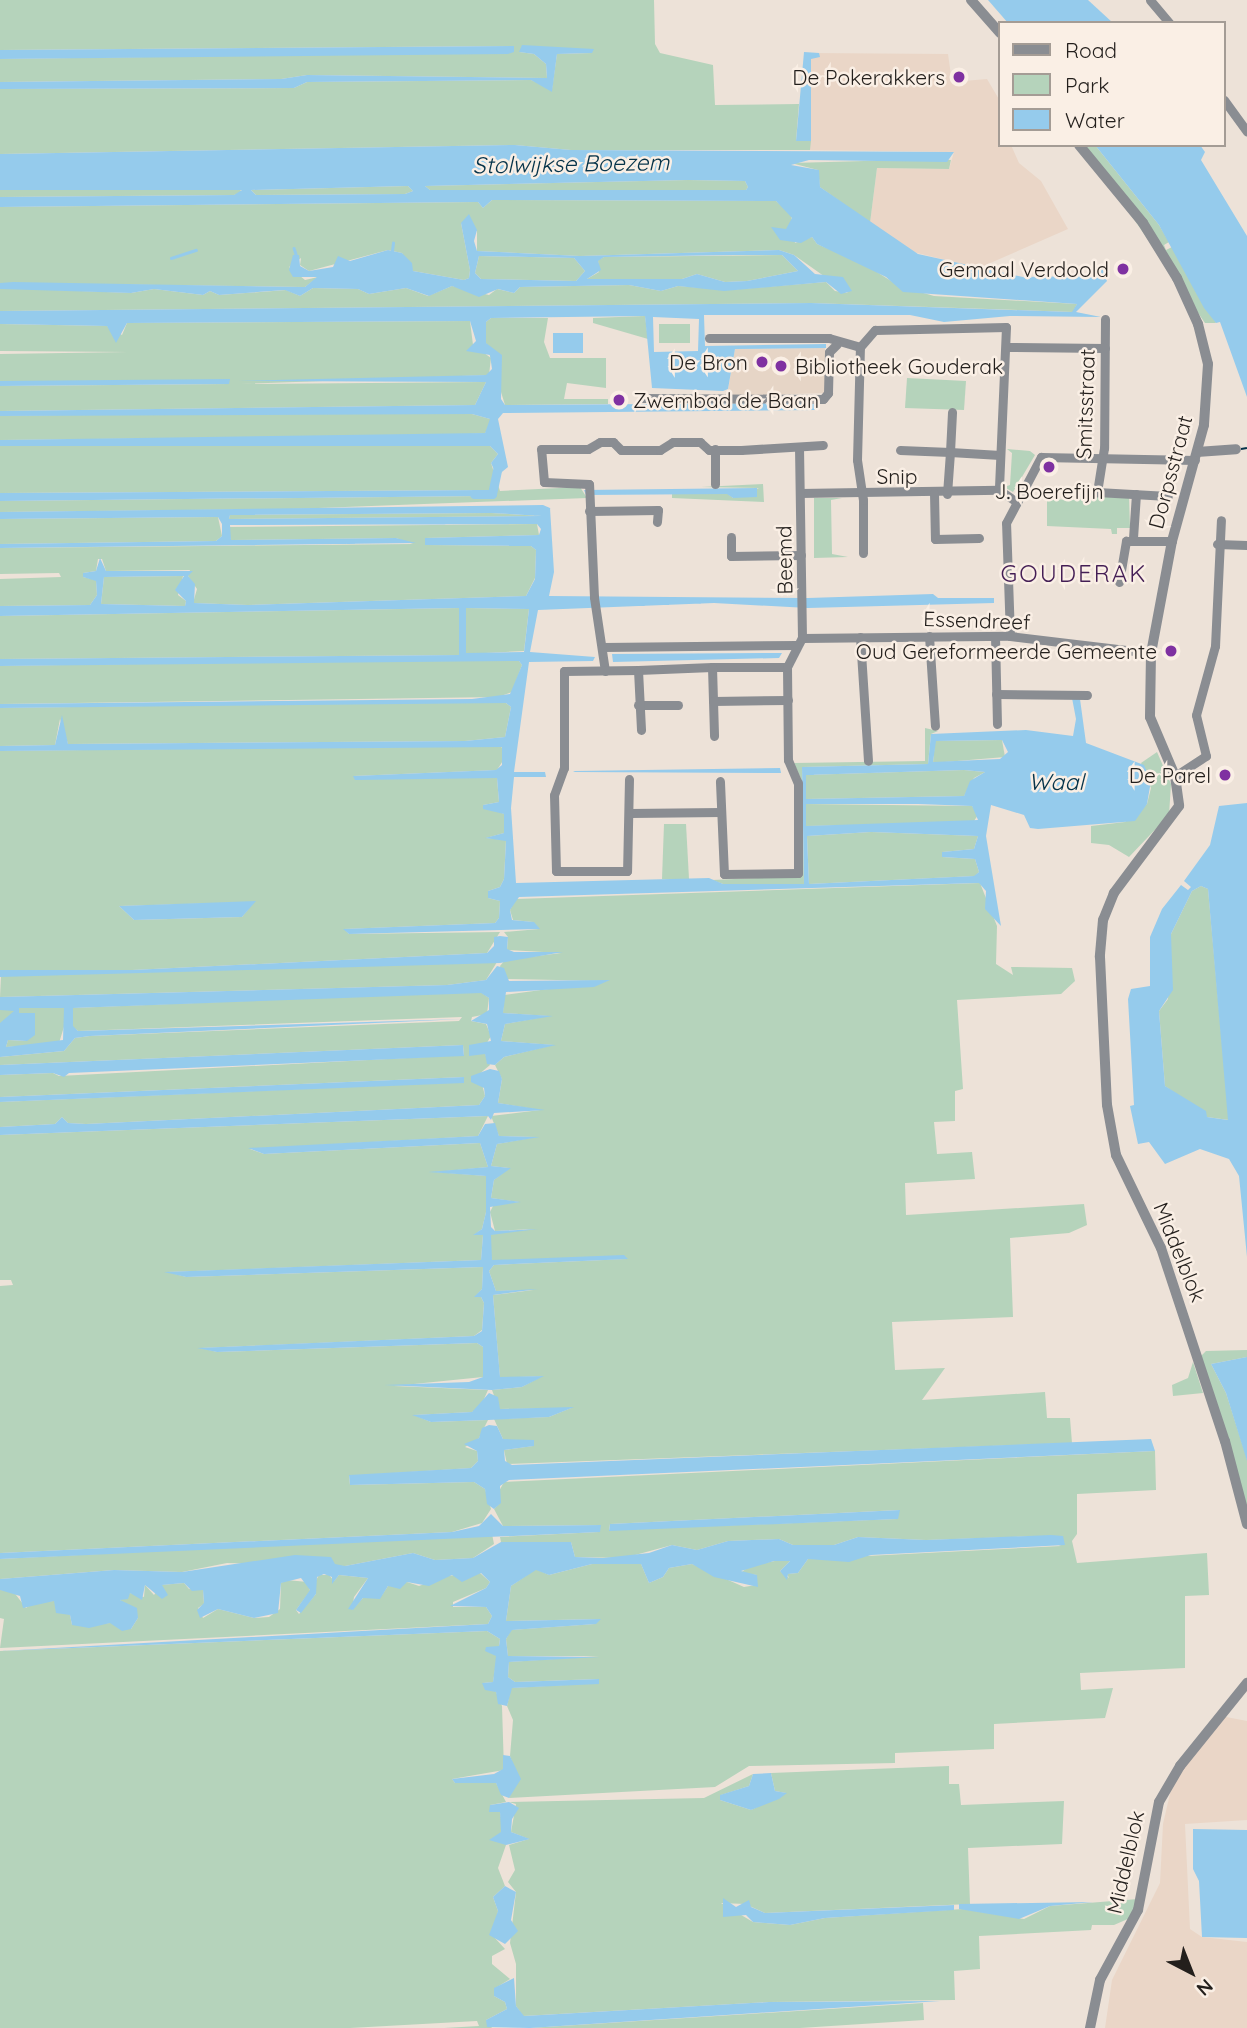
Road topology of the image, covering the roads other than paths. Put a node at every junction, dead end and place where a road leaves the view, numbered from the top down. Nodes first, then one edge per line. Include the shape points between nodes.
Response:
1 (971, 0) edge
2 (1150, 0) edge
3 (1167, 21) edge
4 (998, 31) edge
5 (1226, 103) edge
6 (1247, 132) edge
7 (1081, 147) edge
8 (1105, 318) dead end
9 (709, 338) dead end
10 (837, 344) junction
11 (1006, 346) junction
12 (860, 347) junction
13 (1105, 348) junction
14 (643, 398) dead end
15 (952, 412) dead end
16 (823, 445) dead end
17 (715, 449) junction
18 (799, 449) junction
19 (1236, 449) dead end
20 (900, 450) dead end
21 (950, 452) junction
22 (1000, 456) junction
23 (1196, 456) junction
24 (1103, 458) junction
25 (715, 484) dead end
26 (999, 490) junction
27 (859, 492) junction
28 (800, 493) junction
29 (934, 493) junction
30 (947, 494) junction
31 (1136, 494) junction
32 (1168, 496) dead end
33 (1017, 502) junction
34 (589, 510) junction
35 (1222, 520) dead end
36 (657, 522) dead end
37 (731, 537) dead end
38 (979, 538) dead end
39 (1133, 538) junction
40 (1172, 541) junction
41 (1217, 544) junction
42 (1247, 545) edge
43 (863, 553) dead end
44 (801, 555) junction
45 (1119, 582) dead end
46 (929, 636) junction
47 (995, 636) junction
48 (1010, 636) junction
49 (860, 637) junction
50 (799, 641) junction
51 (603, 647) junction
52 (1151, 653) junction
53 (712, 667) junction
54 (787, 667) junction
55 (638, 670) junction
56 (605, 671) junction
57 (996, 694) junction
58 (1080, 696) dead end
59 (788, 699) junction
60 (713, 701) junction
61 (638, 705) junction
62 (678, 705) dead end
63 (997, 724) dead end
64 (935, 726) dead end
65 (641, 730) dead end
66 (714, 736) dead end
67 (868, 761) dead end
68 (1175, 776) junction
69 (629, 779) dead end
70 (720, 781) dead end
71 (721, 812) junction
72 (632, 813) junction
73 (1102, 992) joint
74 (1247, 1524) edge
75 (1247, 1684) edge
76 (1090, 2028) edge

1 - 4 street
2 - 3 street
5 - 6 street
7 - 23 street, Dorpsstraat via 1152,237 1187,298 1206,354 1208,399
8 - 13 street, Smitsstraat
9 - 10 street via 829,338
10 - 12 street
10 - 14 street via 829,352 828,393 823,399
11 - 12 street via 1006,327 882,327
11 - 13 street
11 - 22 street
12 - 27 street
13 - 24 street, Smitsstraat
15 - 21 street
16 - 18 street
17 - 18 street
17 - 25 street
17 - 34 street via 701,442 673,442 660,450 621,450 610,442 588,449 541,449 544,482 589,486
18 - 28 street, Beemd
19 - 23 street
20 - 21 street
21 - 22 street
21 - 30 street
22 - 26 street
23 - 24 street
23 - 40 street, Dorpsstraat
24 - 31 street, Smitsstraat via 1097,492
24 - 33 street via 1041,457
26 - 30 street, Snip
26 - 33 street
27 - 28 street, Snip
27 - 29 street, Snip
27 - 43 street, Snip
28 - 44 street, Beemd
29 - 30 street, Snip
29 - 38 street, Snip via 935,539
31 - 32 street
31 - 39 street
33 - 48 street via 1006,523
34 - 36 street via 657,510
34 - 51 street via 594,597
35 - 41 street
37 - 44 street via 731,556
39 - 40 street
39 - 45 street via 1123,546
40 - 52 street, Dorpsstraat
41 - 42 street
41 - 68 street via 1215,646 1196,715 1205,749 1201,763
44 - 50 street, Beemd
46 - 47 street, Essendreef
46 - 49 street, Essendreef
46 - 64 street
47 - 48 street, Essendreef
47 - 57 street
48 - 52 street, Essendreef
49 - 50 street, Essendreef
49 - 67 street
50 - 51 street, Essendreef
50 - 54 street, Beemd
51 - 56 street
52 - 68 street, Dorpsstraat via 1150,718
53 - 54 street
53 - 55 street
53 - 60 street
54 - 59 street
55 - 56 street
55 - 61 street
56 - 72 street via 564,671 564,768 554,795 556,871 627,871
57 - 58 street
57 - 63 street
59 - 60 street
59 - 71 street via 788,760 797,783 798,873 724,874
60 - 66 street
61 - 62 street
61 - 65 street
68 - 73 street, Dorpsstraat via 1179,806 1175,817 1133,862 1103,920
69 - 72 street
70 - 71 street
71 - 72 street
73 - 74 street, Middelblok via 1107,1104 1116,1155 1161,1248
75 - 76 street, Middelblok via 1180,1766 1159,1802 1138,1910 1100,1980

